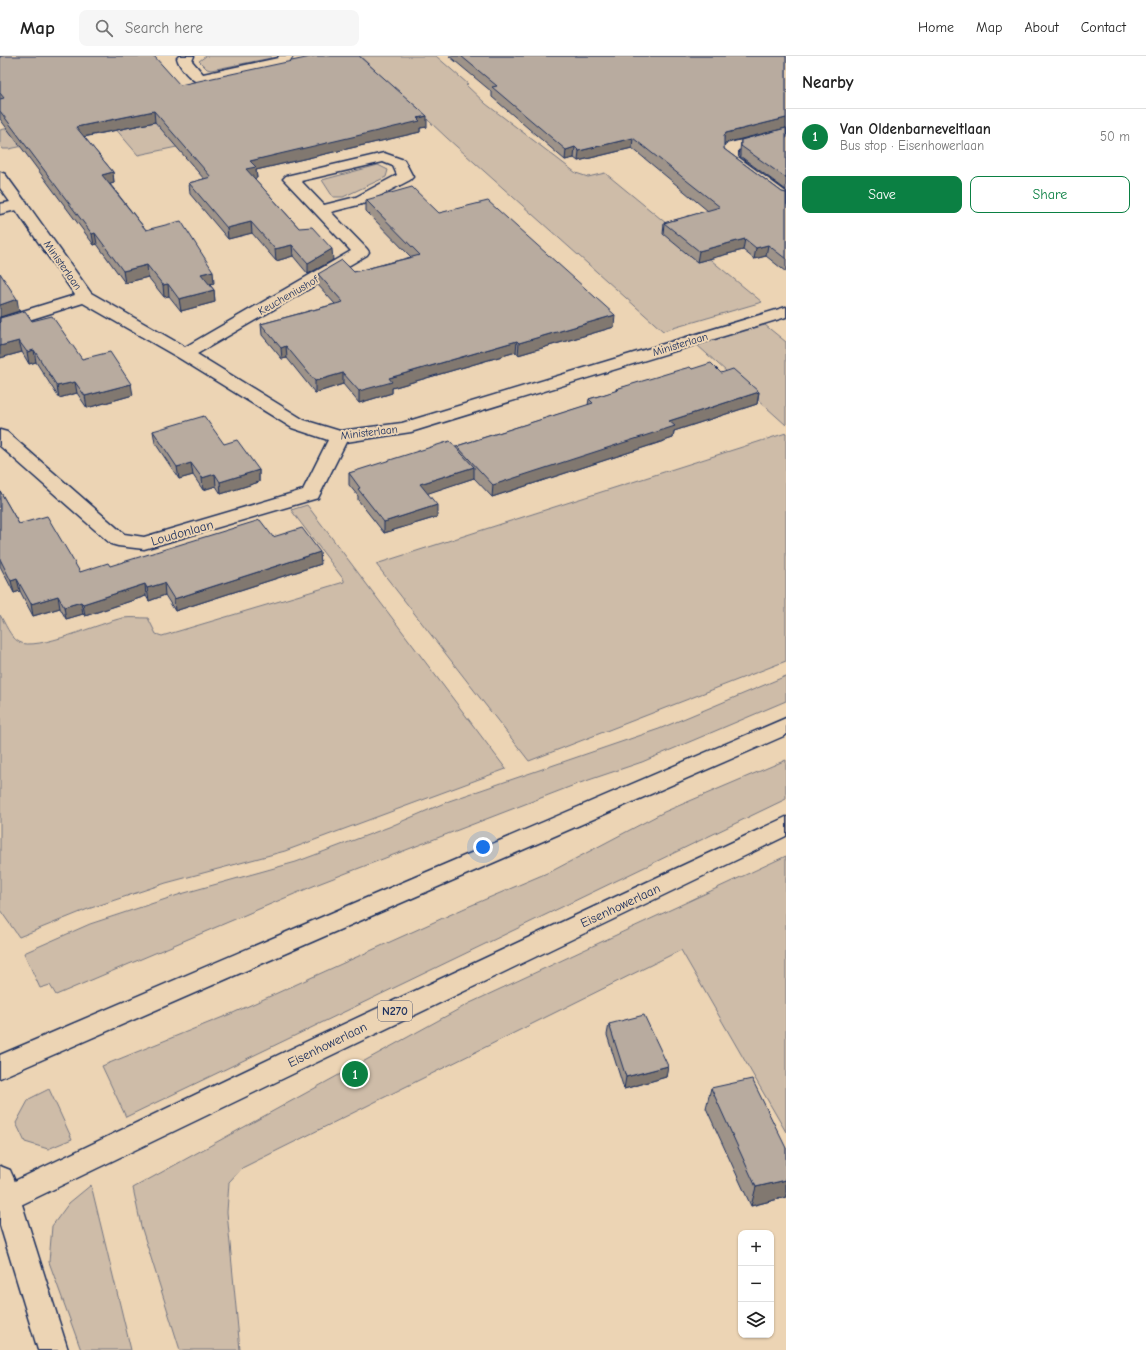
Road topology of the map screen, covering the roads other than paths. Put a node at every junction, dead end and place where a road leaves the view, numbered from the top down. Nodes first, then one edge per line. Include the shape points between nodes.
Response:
1 (187, 56) edge
2 (286, 56) edge
3 (786, 133) edge
4 (0, 177) edge
5 (786, 199) edge
6 (21, 204) junction
7 (0, 209) edge
8 (321, 210) junction
9 (85, 297) junction
10 (786, 312) edge
11 (0, 324) edge
12 (185, 354) junction
13 (0, 436) edge
14 (339, 437) junction
15 (786, 726) edge
16 (786, 826) edge
17 (0, 1067) edge
18 (2, 1194) edge
19 (53, 1350) edge

1 - 2 street via 184,58 185,62 200,79 283,61
3 - 5 street via 731,147 730,158
4 - 6 street, Ministerlaan
6 - 7 street
6 - 9 street, Ministerlaan
8 - 8 street, Keucheniushof via 291,179 384,157 399,163 405,177 361,200
8 - 12 street, Keucheniushof via 361,252
9 - 11 street
9 - 12 street, Ministerlaan
10 - 14 street, Ministerlaan via 404,428
12 - 14 street, Ministerlaan via 298,424
13 - 14 street, Loudonlaan via 118,540 144,543 311,494
15 - 17 street
16 - 18 street, Eisenhowerlaan / N270 via 299,1057
18 - 19 street

